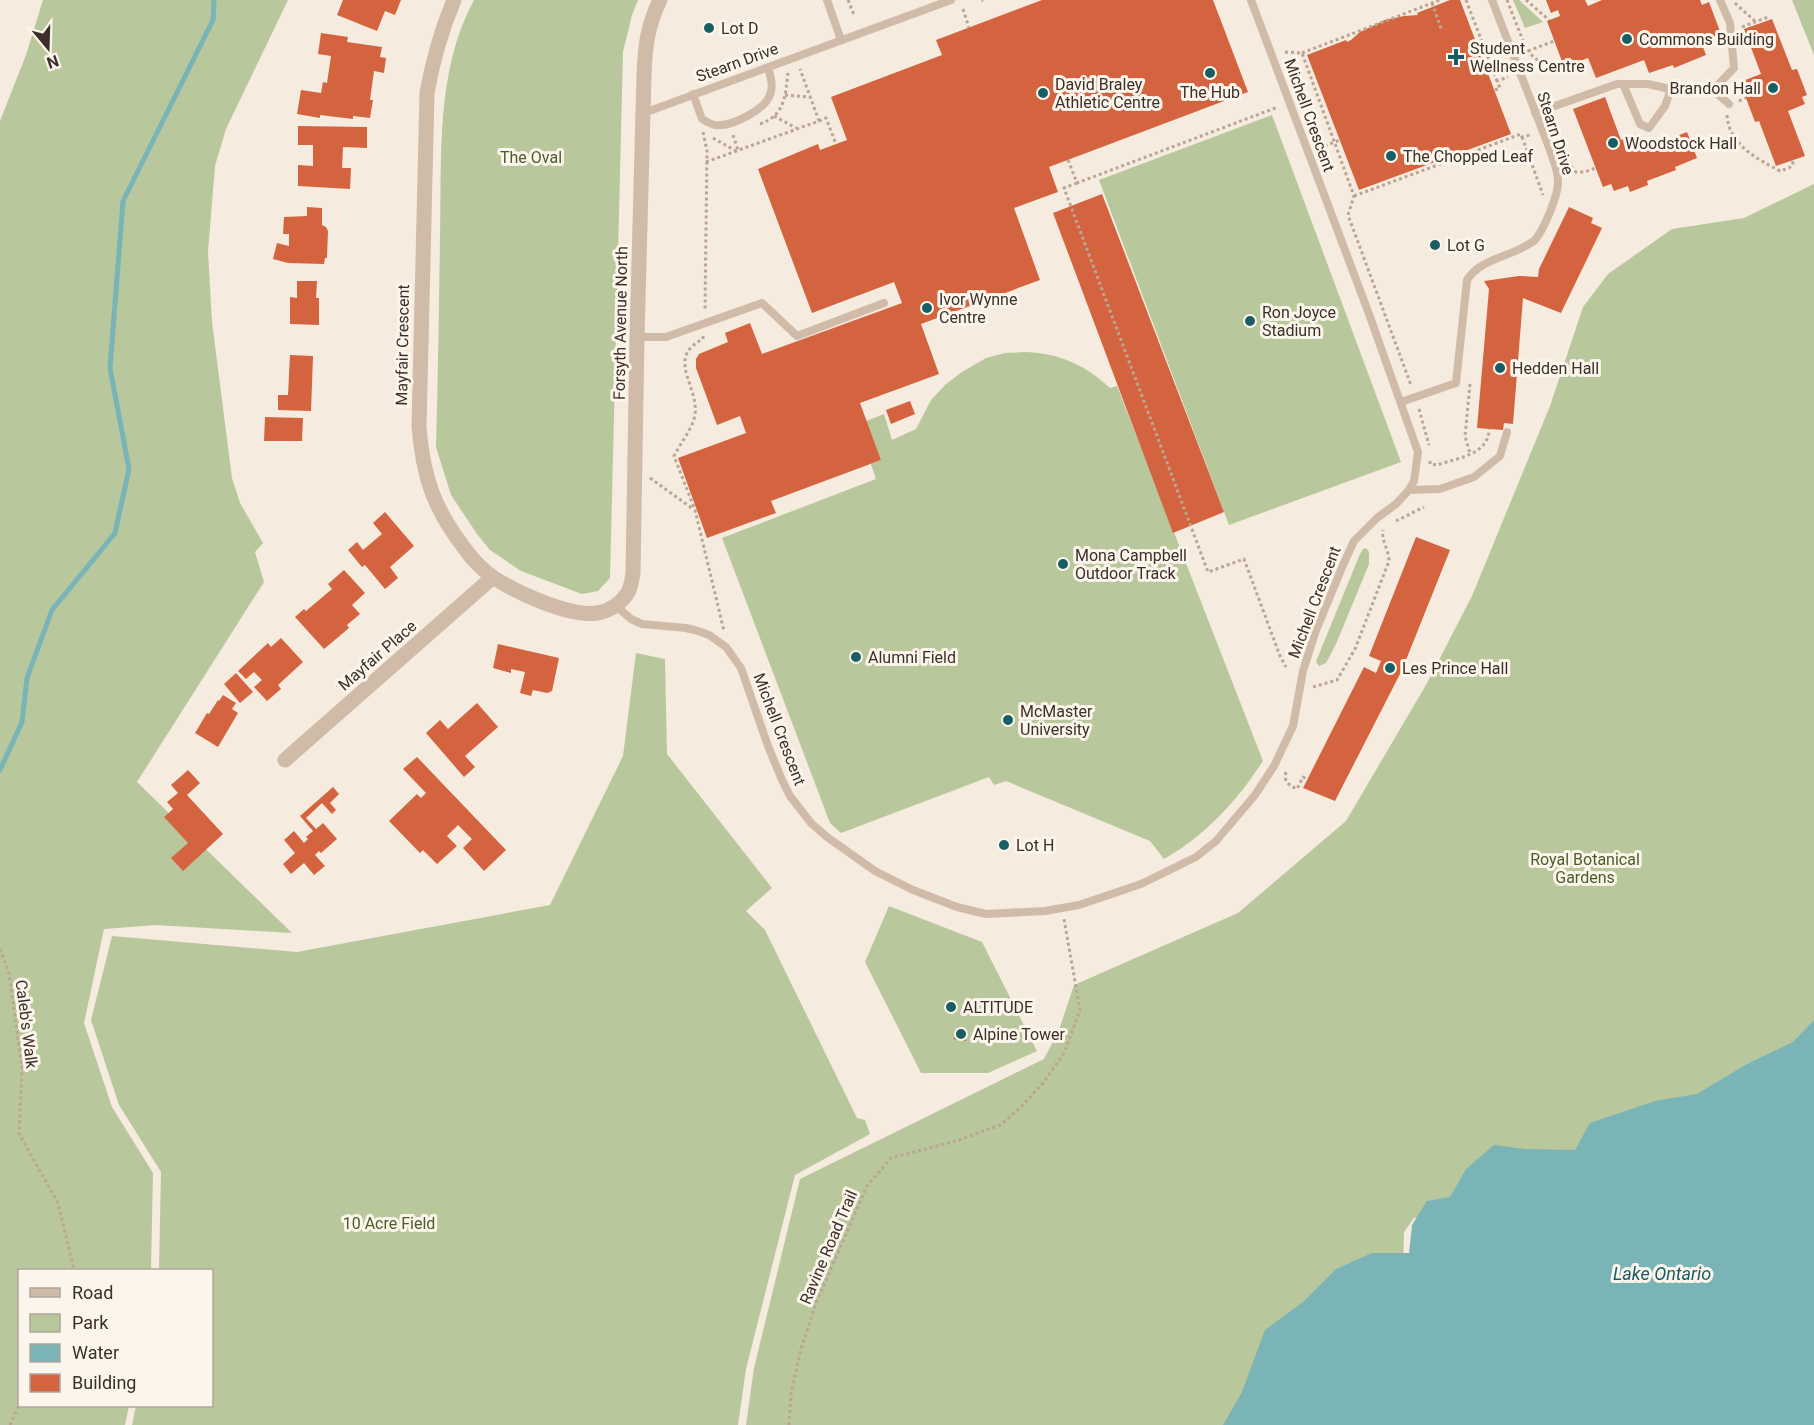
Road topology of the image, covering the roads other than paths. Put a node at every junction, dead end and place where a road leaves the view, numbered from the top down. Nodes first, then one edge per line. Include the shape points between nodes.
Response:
1 (454, 0) edge
2 (660, 0) edge
3 (827, 0) edge
4 (951, 0) edge
5 (1251, 0) edge
6 (1492, 0) edge
7 (1720, 0) edge
8 (841, 40) junction
9 (768, 67) junction
10 (1623, 84) junction
11 (1671, 89) junction
12 (1713, 90) junction
13 (693, 94) junction
14 (1729, 104) road end
15 (644, 113) junction
16 (1535, 113) junction
17 (884, 303) dead end
18 (637, 337) junction
19 (1401, 402) junction
20 (1507, 432) dead end
21 (1409, 490) junction
22 (493, 577) junction
23 (616, 606) junction
24 (285, 760) dead end

1 - 22 street, Mayfair Crescent via 433,58 427,93 419,427 429,487 446,523 466,552
2 - 15 street, Forsyth Avenue North via 646,41
3 - 8 lane
4 - 8 lane, Stearn Drive
5 - 19 lane, Michell Crescent
6 - 16 lane, Stearn Drive
7 - 12 lane via 1731,23 1734,68
8 - 9 lane, Stearn Drive
9 - 13 lane, Stearn Drive
9 - 13 lane via 770,96 763,106 729,123 714,125 702,119
10 - 11 lane
10 - 11 lane via 1640,124 1649,128 1665,106
10 - 16 lane
11 - 12 lane
12 - 14 lane
13 - 15 lane, Stearn Drive
15 - 18 street, Forsyth Avenue North
16 - 19 lane, Stearn Drive via 1558,184 1544,225 1534,240 1480,265 1467,280 1456,383
17 - 18 lane via 797,336 762,303 666,337
18 - 23 street, Forsyth Avenue North via 633,573 628,593
19 - 21 lane, Michell Crescent via 1418,452
20 - 21 lane via 1500,456 1474,477 1440,489
21 - 23 lane, Michell Crescent via 1354,541 1308,653 1293,726 1274,766 1233,823 1203,852 1177,867 1120,892 1029,913 986,914 957,907 874,871 827,837 811,823 782,780 741,668 726,647 698,631 642,624
22 - 23 street, Mayfair Crescent via 555,607 580,613 598,613
22 - 24 street, Mayfair Place

